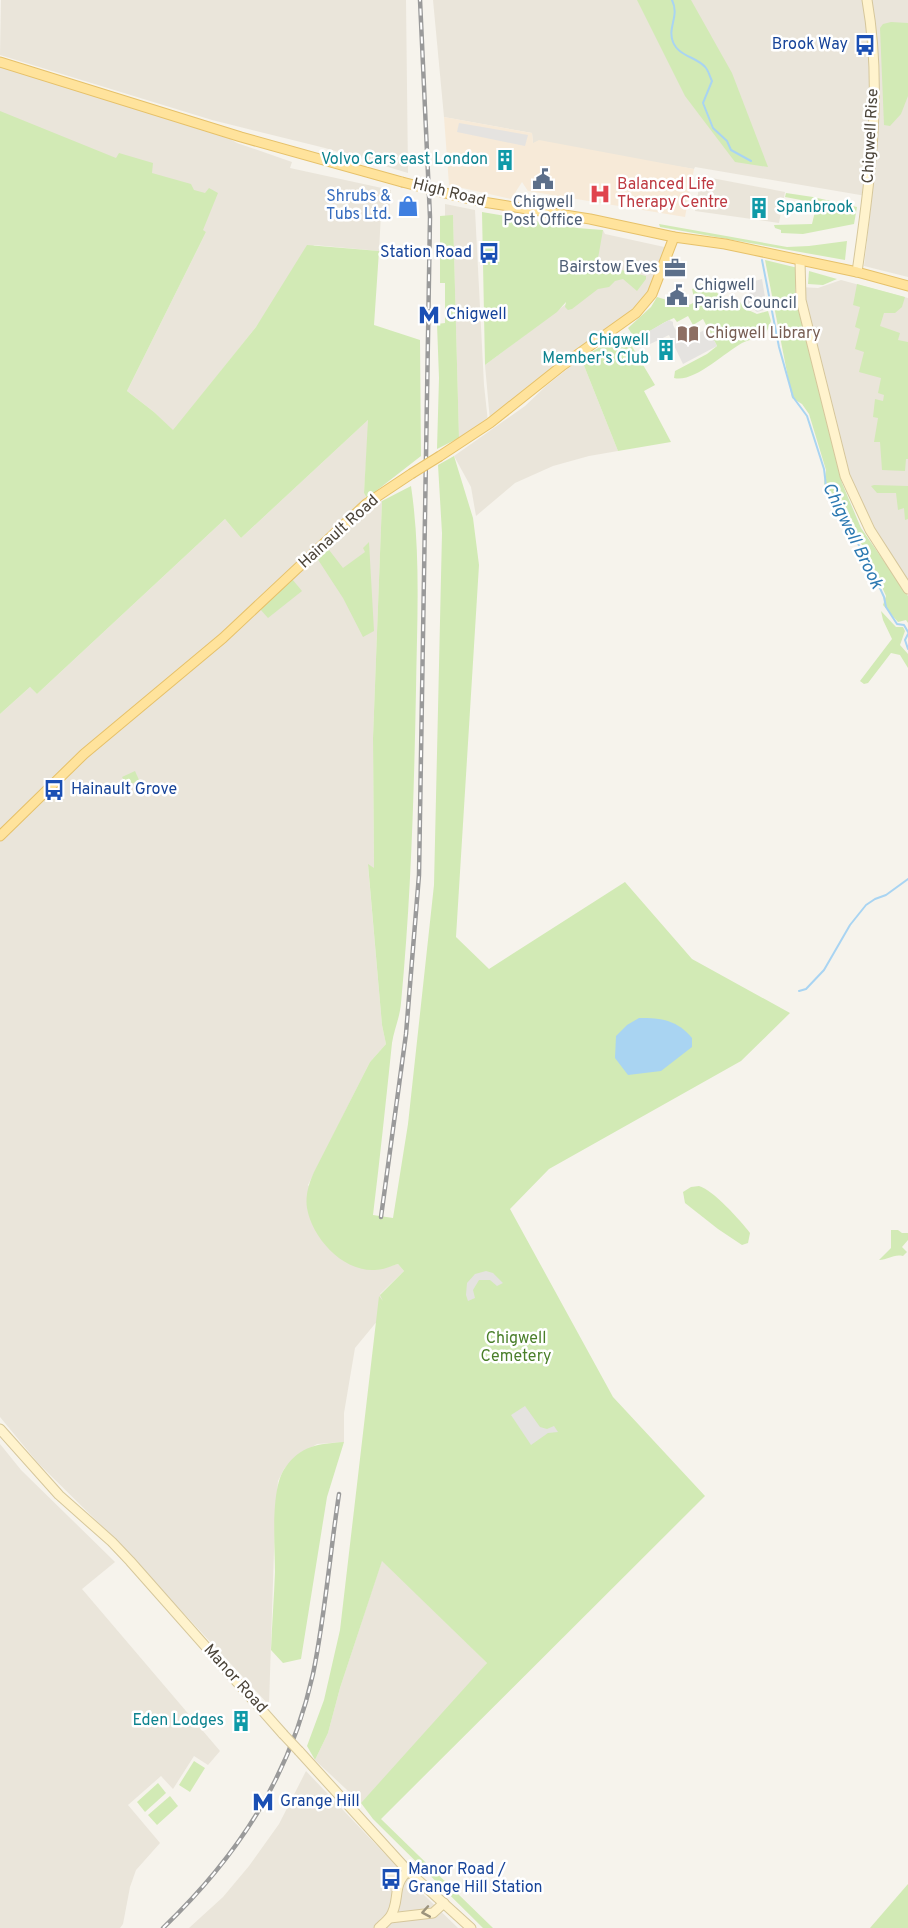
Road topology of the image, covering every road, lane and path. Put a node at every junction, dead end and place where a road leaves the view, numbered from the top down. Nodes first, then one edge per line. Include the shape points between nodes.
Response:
1 (867, 0) edge
2 (0, 62) edge
3 (674, 237) junction
4 (800, 260) junction
5 (857, 272) junction
6 (908, 286) edge
7 (908, 589) edge
8 (0, 836) edge
9 (0, 1430) edge
10 (408, 1871) junction
11 (444, 1903) junction
12 (390, 1918) junction
13 (379, 1928) edge
14 (471, 1928) edge

1 - 5 main road, Chigwell Rise via 874,133
2 - 3 main road, High Road, bridge via 402,182 483,202
3 - 4 main road, High Road
3 - 8 main road, Hainault Road, bridge via 652,294 636,313 489,423 366,504 223,638 84,754
4 - 5 main road, High Road
4 - 7 main road via 801,300 845,476 870,530
5 - 6 main road, High Road
9 - 10 main road, Manor Road, bridge via 59,1495 124,1555
10 - 11 main road, Manor Road
10 - 12 main road via 399,1879
11 -> 12 main road via 433,1912
11 - 14 main road, Manor Road
12 - 13 main road

